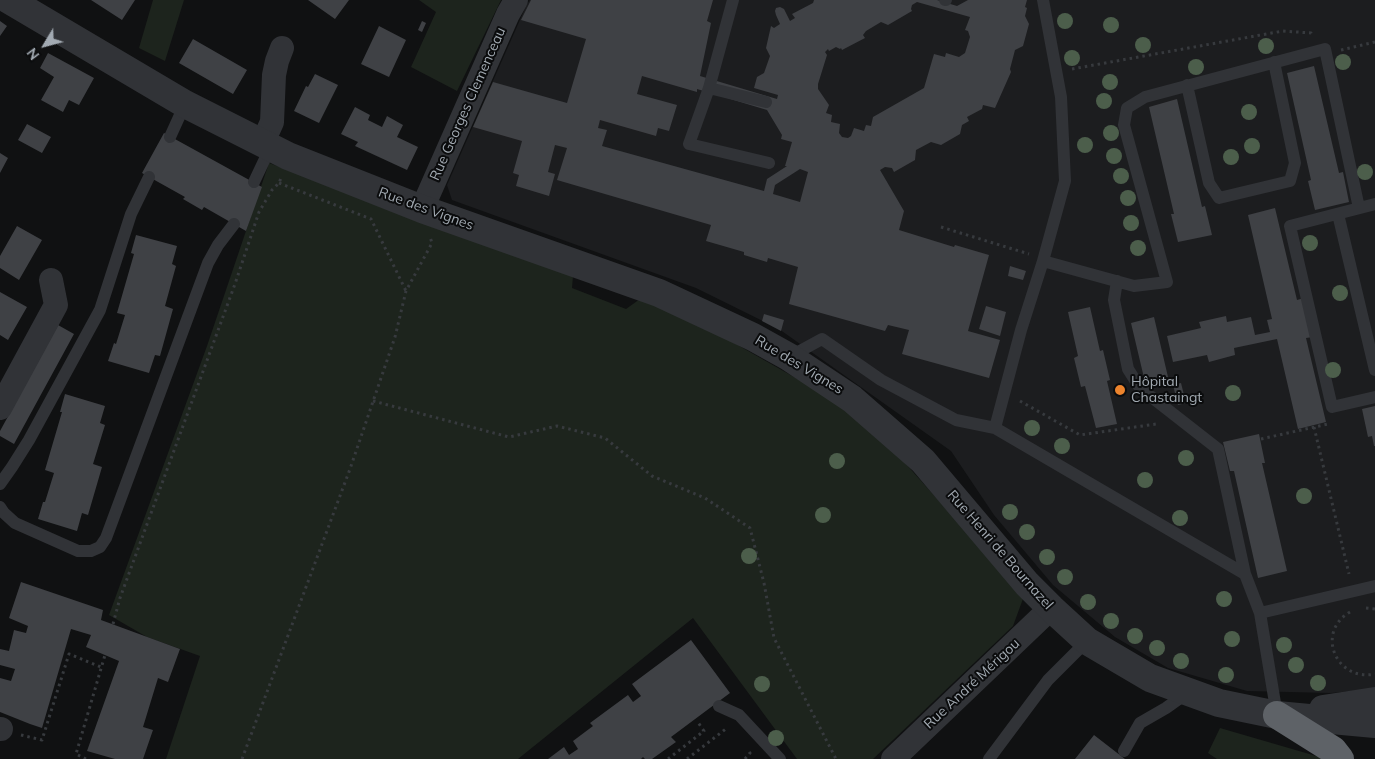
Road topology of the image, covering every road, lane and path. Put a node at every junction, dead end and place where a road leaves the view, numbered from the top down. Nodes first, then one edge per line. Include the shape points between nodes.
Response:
1 (9, 0) edge
2 (516, 0) edge
3 (733, 0) edge
4 (1043, 0) edge
5 (1375, 42) edge
6 (282, 48) dead end
7 (1322, 52) junction
8 (1274, 62) junction
9 (1056, 71) junction
10 (1187, 85) junction
11 (709, 88) junction
12 (766, 102) dead end
13 (185, 104) junction
14 (170, 136) dead end
15 (274, 148) junction
16 (769, 163) dead end
17 (149, 177) dead end
18 (254, 182) dead end
19 (279, 184) junction
20 (1375, 204) edge
21 (1359, 208) junction
22 (422, 209) junction
23 (1338, 214) junction
24 (234, 224) dead end
25 (941, 227) dead end
26 (1038, 258) junction
27 (51, 280) dead end
28 (1117, 281) junction
29 (406, 291) junction
30 (789, 357) junction
31 (1375, 370) edge
32 (1005, 392) junction
33 (1375, 397) edge
34 (852, 399) joint
35 (373, 401) junction
36 (0, 408) edge
37 (1179, 420) junction
38 (1330, 424) dead end
39 (1314, 427) junction
40 (995, 428) junction
41 (1261, 439) dead end
42 (0, 484) edge
43 (0, 507) edge
44 (1245, 574) junction
45 (1375, 586) edge
46 (1353, 591) junction
47 (1051, 608) junction
48 (1260, 613) junction
49 (114, 624) dead end
50 (1087, 640) junction
51 (105, 655) dead end
52 (101, 667) junction
53 (1375, 674) edge
54 (1188, 692) junction
55 (1375, 701) edge
56 (719, 706) dead end
57 (1277, 715) junction
58 (698, 721) dead end
59 (1375, 724) edge
60 (0, 729) edge
61 (734, 734) dead end
62 (745, 746) dead end
63 (1124, 751) dead end
64 (86, 759) edge
65 (242, 759) edge
66 (668, 759) edge
67 (687, 759) edge
68 (745, 759) edge
69 (780, 759) edge
70 (836, 759) edge
71 (893, 759) edge
72 (988, 759) edge
73 (1340, 759) edge

1 - 13 street, Rue des Vignes
2 - 22 street, Rue Georges Clemenceau
3 - 11 lane
4 - 9 lane
5 - 7 path
6 - 15 street via 274,75
7 - 8 lane
7 - 9 path via 1311,33 1283,31
7 - 21 lane
8 - 10 lane
8 - 10 lane via 1295,163 1290,182 1219,198 1209,183
9 - 26 lane via 1061,97 1065,181
10 - 28 lane via 1145,97 1127,108 1124,126 1166,282 1134,286
11 - 12 lane
11 - 16 lane via 690,144
13 - 14 lane
13 - 15 street, Rue des Vignes
15 - 18 lane
15 - 19 path
15 - 22 street, Rue des Vignes
17 - 42 lane via 131,214 100,310 29,440
19 - 29 path via 371,219
19 - 49 path via 258,212 235,284 120,598
20 - 21 lane
21 - 23 lane
22 - 29 path via 432,243
22 - 30 street, Rue des Vignes via 659,293
23 - 31 lane
23 - 33 lane via 1290,226 1332,407
24 - 43 lane via 208,262 100,547 78,551 15,523
25 - 26 path
26 - 28 lane
26 - 32 lane
27 - 36 street via 56,305
28 - 37 lane via 1114,300 1128,369 1140,388
29 - 35 path via 395,337
30 - 34 street, Rue des Vignes
30 - 40 lane via 822,339 881,380 956,420
32 - 37 path via 1080,435
32 - 40 lane
34 - 47 street, Rue Henri de Bournazel via 923,461 997,550
35 - 65 path
35 - 70 path via 508,437 557,426 605,438 652,476 706,498 750,528 774,638
37 - 44 lane via 1218,449
38 - 39 path
39 - 41 path
39 - 46 path
40 - 44 lane
44 - 48 lane
45 - 46 lane
46 - 48 lane
46 - 53 path via 1358,608 1339,620 1334,629 1333,651 1346,669 1367,676
47 - 50 street, Rue Henri de Bournazel
47 - 71 street, Rue André Mérigou
48 - 57 lane
50 - 54 street, Rue Henri de Bournazel via 1150,678
50 - 72 lane via 1048,680
51 - 52 path
52 - 60 path via 69,654 42,740
52 - 64 path via 76,754
54 - 57 street, Rue Henri de Bournazel
54 - 63 lane via 1140,723
55 - 57 street, Rue Henri de Bournazel
56 - 69 lane via 738,715
57 - 59 street, Rue Henri de Bournazel
57 - 73 highway via 1333,750
58 - 66 path via 704,730
61 - 67 path via 728,727
62 - 68 path via 750,753

